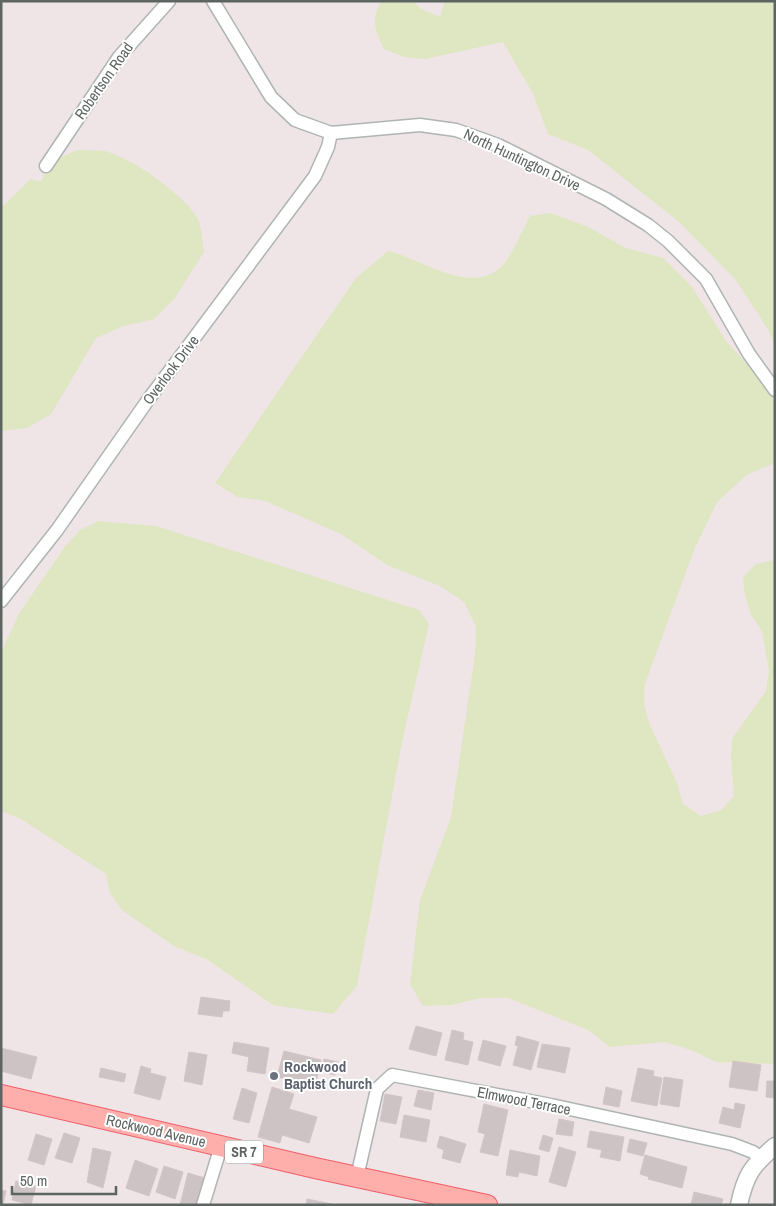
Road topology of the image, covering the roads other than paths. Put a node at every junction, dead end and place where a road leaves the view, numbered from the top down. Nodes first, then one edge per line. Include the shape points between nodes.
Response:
1 (169, 1) edge
2 (213, 1) edge
3 (331, 133) junction
4 (46, 166) dead end
5 (775, 390) edge
6 (1, 602) edge
7 (1, 1096) edge
8 (221, 1146) junction
9 (775, 1146) edge
10 (760, 1158) junction
11 (357, 1177) junction
12 (203, 1205) edge
13 (487, 1205) edge
14 (739, 1205) edge

1 - 4 street, Robertson Road via 119,57
2 - 3 street, North Huntington Drive via 251,66 282,108 308,127
3 - 5 street, North Huntington Drive via 420,125 456,130 498,145 630,212 668,241 706,279 749,354
3 - 6 street, Overlook Drive via 315,176
7 - 8 main road, Rockwood Avenue / SR 7
8 - 11 main road, Rockwood Avenue / SR 7
8 - 12 street
9 - 10 street
10 - 11 street, Elmwood Terrace via 732,1144 392,1075 377,1089
10 - 14 street via 745,1180
11 - 13 main road, Rockwood Avenue / SR 7

